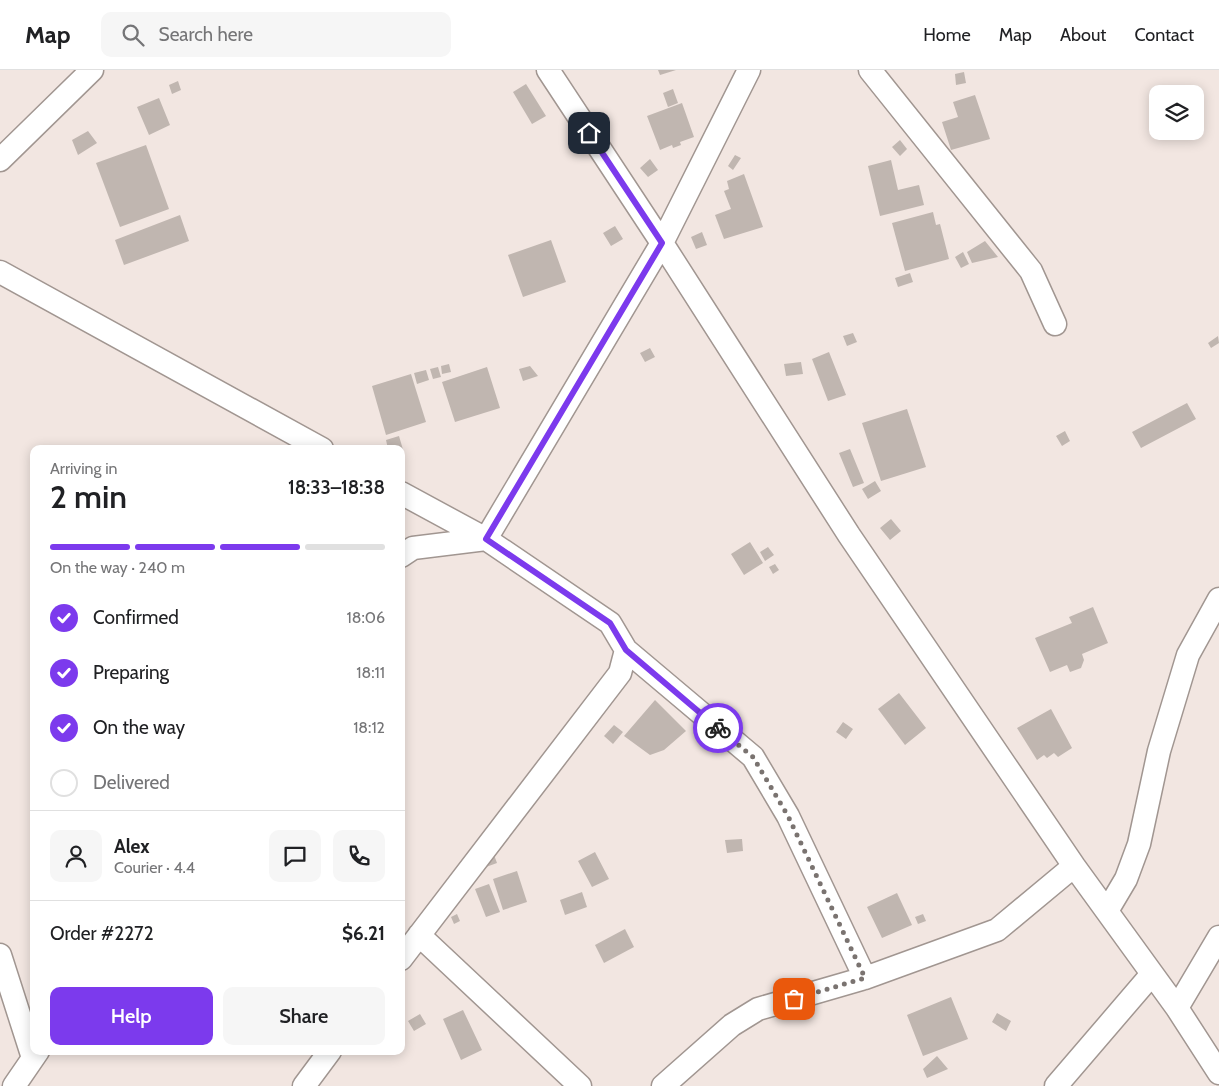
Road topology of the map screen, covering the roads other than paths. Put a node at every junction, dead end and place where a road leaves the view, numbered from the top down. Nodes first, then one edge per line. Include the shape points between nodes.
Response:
1 (92, 70) edge
2 (548, 70) edge
3 (749, 70) edge
4 (870, 70) edge
5 (0, 160) edge
6 (662, 243) junction
7 (0, 272) edge
8 (1055, 324) dead end
9 (315, 445) edge
10 (405, 494) edge
11 (486, 539) junction
12 (405, 553) edge
13 (1219, 599) edge
14 (626, 650) junction
15 (1074, 866) junction
16 (1107, 911) junction
17 (419, 935) junction
18 (1219, 937) edge
19 (405, 954) edge
20 (0, 955) edge
21 (1152, 974) junction
22 (865, 978) junction
23 (1177, 1008) junction
24 (30, 1041) edge
25 (35, 1055) edge
26 (327, 1055) edge
27 (1219, 1073) edge
28 (14, 1086) edge
29 (304, 1086) edge
30 (580, 1086) edge
31 (663, 1086) edge
32 (1056, 1086) edge

1 - 5 street
2 - 6 street
3 - 6 street
4 - 8 street via 1031,271
6 - 11 street
6 - 15 street via 848,535
7 - 9 street
10 - 11 street
11 - 12 street via 413,548
11 - 14 street via 610,623
13 - 16 street via 1188,655 1159,751 1139,844 1126,879
14 - 17 street via 620,673
14 - 22 street via 753,757 788,816
15 - 16 street
15 - 22 street via 997,930
16 - 21 street
17 - 19 street
17 - 30 street
18 - 23 street
20 - 24 street
21 - 23 street
21 - 32 street
22 - 31 street via 758,1009 732,1025
23 - 27 street
25 - 28 street
26 - 29 street

